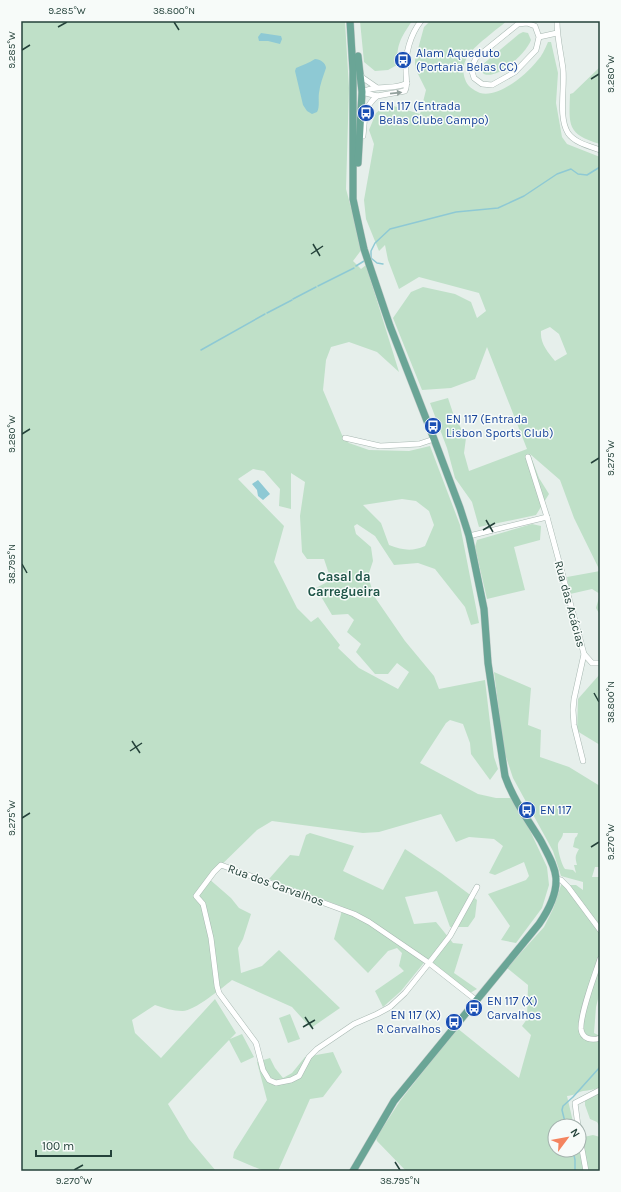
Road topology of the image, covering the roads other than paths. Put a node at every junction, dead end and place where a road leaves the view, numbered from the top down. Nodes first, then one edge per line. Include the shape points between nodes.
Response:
1 (350, 21) edge
2 (354, 21) edge
3 (421, 21) edge
4 (557, 21) edge
5 (557, 33) junction
6 (540, 37) junction
7 (353, 51) junction
8 (360, 74) junction
9 (407, 83) junction
10 (376, 87) junction
11 (362, 92) junction
12 (377, 96) junction
13 (354, 103) junction
14 (600, 150) edge
15 (358, 157) junction
16 (356, 213) junction
17 (346, 438) dead end
18 (434, 439) junction
19 (528, 457) dead end
20 (546, 517) junction
21 (469, 536) junction
22 (584, 654) junction
23 (600, 663) edge
24 (583, 761) dead end
25 (556, 879) junction
26 (477, 887) dead end
27 (600, 930) edge
28 (600, 959) edge
29 (429, 963) junction
30 (476, 1000) junction
31 (600, 1038) edge
32 (600, 1090) edge
33 (577, 1118) edge
34 (584, 1158) edge
35 (353, 1171) edge
36 (586, 1171) edge

1 - 7 main road
2 - 8 main road
3 - 9 street via 408,46
4 - 5 street
5 - 6 street
5 - 14 street via 563,70 565,126 577,142
6 - 6 street via 536,50 515,72 492,85 482,84 474,78 471,68 476,58 518,24 527,23 535,26
7 - 11 main road via 357,84
7 - 13 main road
8 - 10 street
8 - 11 main road
9 - 10 street via 397,87
12 -> 9 street via 406,91
10 - 11 street
11 - 12 street
11 - 13 main road
11 - 15 main road
12 - 15 street via 365,112
13 - 16 main road via 353,199
15 - 16 main road
16 - 18 main road via 364,249 380,296
17 - 18 street via 380,446 419,444
18 - 21 main road
19 - 20 street, Rua das Acácias
20 - 21 street
20 - 22 street, Rua das Acácias
21 - 25 main road via 484,609 488,663 504,773 549,857
22 - 23 street via 592,663
22 - 24 street, Rua das Acácias via 573,710
25 - 27 street via 568,887
25 - 30 main road via 553,897 543,918
26 - 29 street via 450,936
28 - 31 street via 581,1030 588,1039
29 - 29 street, Rua dos Carvalhos via 354,914 221,865 196,896 203,904 211,938 218,991 256,1043 268,1080 276,1083 299,1076 309,1057 317,1049 354,1024 390,1007
29 - 30 street, Rua dos Carvalhos
30 - 35 main road via 394,1102
32 - 33 street via 575,1103
34 - 36 street

